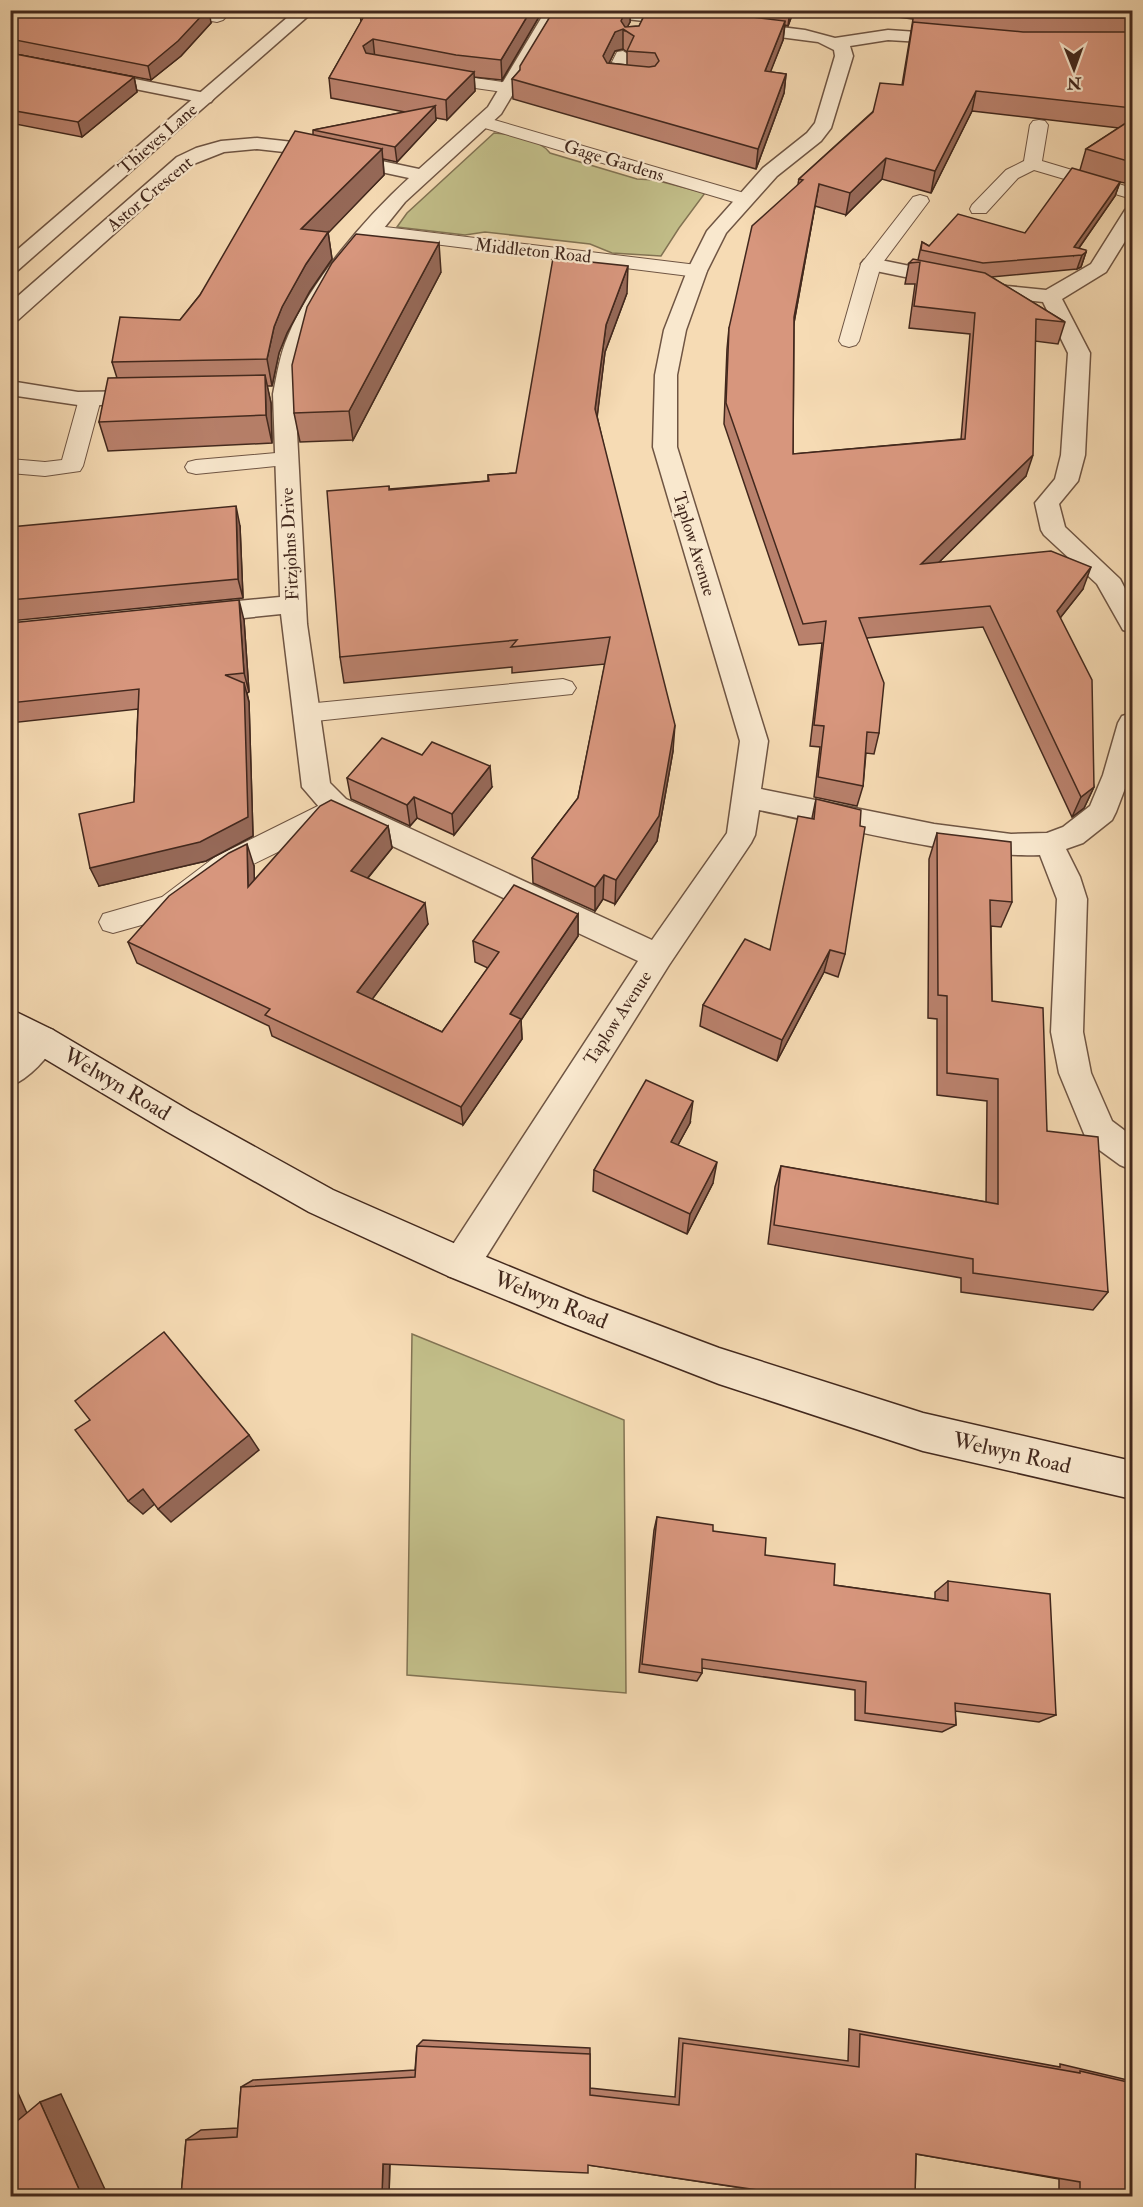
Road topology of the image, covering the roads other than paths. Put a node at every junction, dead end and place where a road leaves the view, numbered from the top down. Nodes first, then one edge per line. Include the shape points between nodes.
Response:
1 (177, 10) edge
2 (225, 10) edge
3 (307, 10) edge
4 (555, 10) edge
5 (590, 10) edge
6 (678, 15) edge
7 (643, 16) junction
8 (634, 33) edge
9 (976, 42) edge
10 (834, 43) junction
11 (623, 56) dead end
12 (10, 59) edge
13 (410, 73) edge
14 (648, 80) edge
15 (510, 88) junction
16 (205, 98) junction
17 (483, 122) junction
18 (1039, 125) dead end
19 (1033, 164) junction
20 (423, 175) junction
21 (1132, 194) edge
22 (744, 199) junction
23 (920, 201) dead end
24 (979, 208) dead end
25 (1132, 214) edge
26 (369, 231) junction
27 (871, 264) junction
28 (10, 267) edge
29 (697, 271) junction
30 (1050, 297) junction
31 (10, 315) edge
32 (849, 341) dead end
33 (10, 388) edge
34 (167, 398) edge
35 (90, 399) junction
36 (287, 459) junction
37 (10, 466) edge
38 (196, 467) dead end
39 (293, 604) junction
40 (175, 616) edge
41 (1132, 624) edge
42 (563, 688) dead end
43 (306, 713) junction
44 (1132, 723) edge
45 (747, 797) junction
46 (336, 807) junction
47 (1049, 844) junction
48 (113, 922) dead end
49 (658, 956) junction
50 (10, 1022) edge
51 (42, 1039) junction
52 (10, 1072) edge
53 (1132, 1155) edge
54 (461, 1264) junction
55 (1132, 1480) edge

1 - 2 lane via 217,17
3 - 16 street, Thieves Lane
4 - 15 street, Fitzjohns Drive
5 - 7 street
6 - 7 street
6 - 10 street
7 - 8 lane
9 - 10 street via 888,35
10 - 22 street, Taplow Avenue via 842,47 844,56 824,124
11 - 14 lane via 613,76
12 - 16 street
13 - 15 lane
15 - 17 street, Fitzjohns Drive
16 - 28 street, Thieves Lane
17 - 20 street, Fitzjohns Drive
17 - 22 lane, Gage Gardens
18 - 19 lane
19 - 21 lane
19 - 24 lane via 1012,174
20 - 26 street, Fitzjohns Drive
20 - 31 street, Astor Crescent via 273,143 236,143 212,148 184,161
22 - 29 street, Taplow Avenue via 717,231
23 - 27 lane
25 - 30 street via 1099,268
26 - 29 lane, Middleton Road
26 - 36 street, Fitzjohns Drive via 324,289 272,394
27 - 30 street
27 - 32 lane
29 - 45 street, Taplow Avenue via 675,330 666,375 665,447 754,741
30 - 41 street via 1079,353 1074,455 1066,481 1047,503 1053,530 1107,579
33 - 35 street via 41,396
34 - 35 street
35 - 37 lane via 72,466
36 - 38 lane
36 - 39 street, Fitzjohns Drive
39 - 40 street
39 - 43 street, Fitzjohns Drive
42 - 43 lane
43 - 46 street, Fitzjohns Drive via 316,787
44 - 47 street via 1102,812 1073,836
45 - 47 street via 934,835 1011,845
45 - 49 street, Taplow Avenue via 741,835
46 - 48 lane via 225,865 171,906
46 - 49 street, Fitzjohns Drive
47 - 53 street via 1072,899 1066,1032 1075,1073 1099,1131
49 - 54 street, Taplow Avenue
50 - 51 street, Welwyn Road
51 - 52 street
51 - 54 street, Welwyn Road via 321,1201
54 - 55 street, Welwyn Road via 730,1370 923,1432

